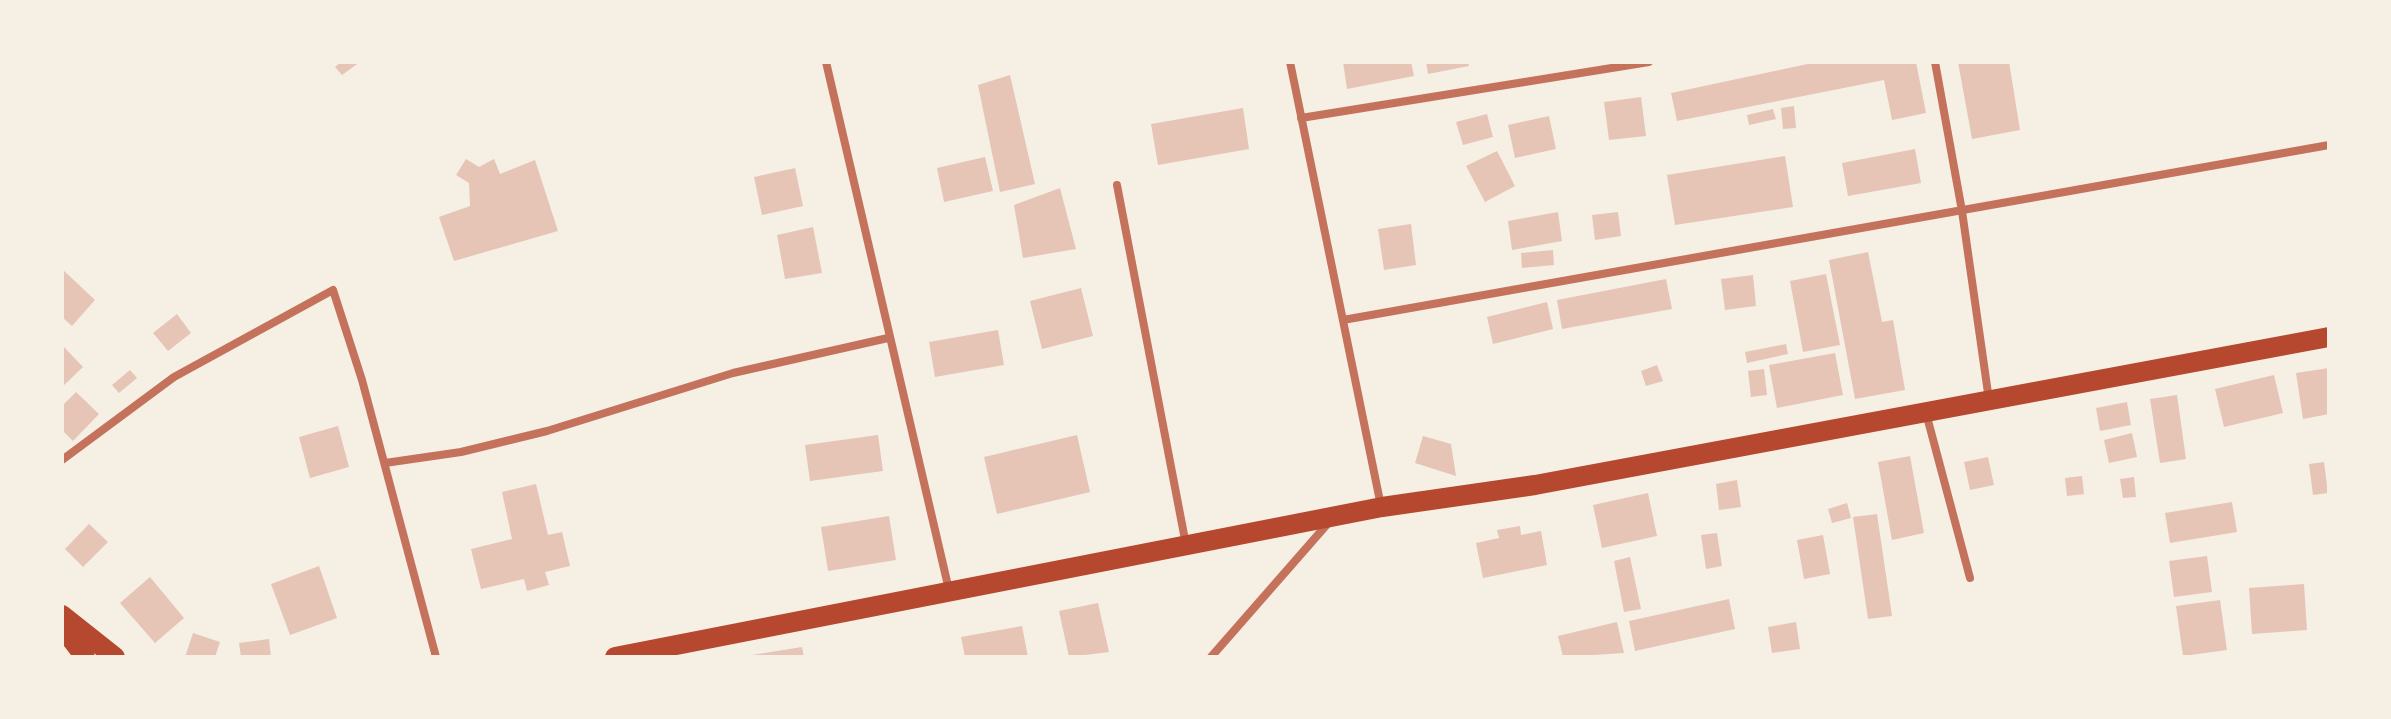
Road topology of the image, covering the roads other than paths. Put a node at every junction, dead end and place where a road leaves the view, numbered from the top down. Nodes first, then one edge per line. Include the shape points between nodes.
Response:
1 (826, 62) edge
2 (1290, 62) edge
3 (1649, 62) edge
4 (1935, 62) edge
5 (1301, 118) junction
6 (2329, 145) edge
7 (1117, 185) dead end
8 (1962, 211) junction
9 (1343, 320) junction
10 (888, 338) junction
11 (2328, 338) edge
12 (1989, 401) junction
13 (1926, 413) junction
14 (62, 460) edge
15 (385, 463) junction
16 (1382, 507) junction
17 (1334, 517) junction
18 (1186, 546) junction
19 (1970, 578) dead end
20 (949, 591) junction
21 (62, 615) edge
22 (62, 627) edge
23 (85, 657) edge
24 (115, 657) edge
25 (436, 657) edge
26 (615, 657) edge
27 (1211, 657) edge

1 - 10 street
2 - 5 street
3 - 5 street
4 - 8 street
5 - 9 street
6 - 8 street
7 - 18 street
8 - 9 street
8 - 12 street
9 - 16 street
10 - 15 street via 733,373 547,431
10 - 20 street
11 - 12 highway
12 - 13 highway
13 - 16 highway via 1535,485
13 - 19 street
14 - 15 street via 174,377 333,290
15 - 25 street
16 - 17 highway
17 - 18 highway
17 - 27 street
18 - 20 highway
20 - 26 highway
21 - 24 highway
22 - 23 highway

